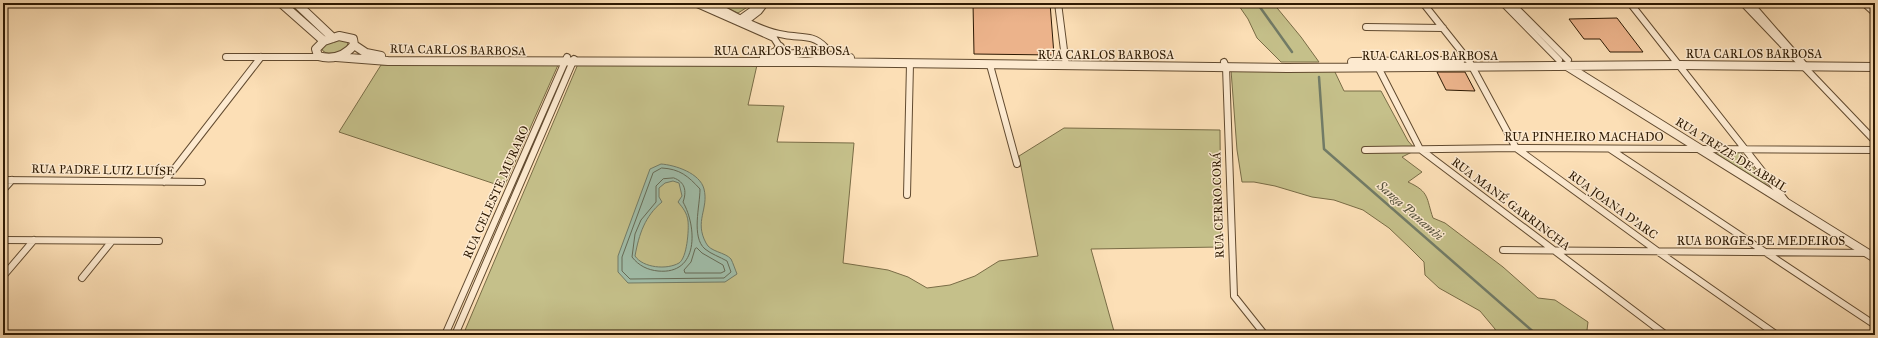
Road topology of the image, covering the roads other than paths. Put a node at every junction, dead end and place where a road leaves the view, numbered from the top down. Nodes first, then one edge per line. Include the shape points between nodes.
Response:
1 (282, 3) edge
2 (296, 3) edge
3 (695, 3) edge
4 (711, 3) edge
5 (758, 3) edge
6 (765, 3) edge
7 (1058, 3) edge
8 (1424, 3) edge
9 (1503, 3) edge
10 (1511, 3) edge
11 (1630, 3) edge
12 (1742, 3) edge
13 (1750, 3) edge
14 (1864, 3) edge
15 (1874, 11) edge
16 (741, 18) junction
17 (748, 20) junction
18 (739, 23) junction
19 (1366, 27) dead end
20 (1443, 28) junction
21 (333, 38) junction
22 (324, 41) junction
23 (354, 45) junction
24 (780, 47) junction
25 (825, 51) junction
26 (319, 55) junction
27 (783, 55) junction
28 (226, 57) dead end
29 (261, 57) junction
30 (336, 57) junction
31 (760, 58) junction
32 (570, 60) junction
33 (683, 60) junction
34 (793, 62) junction
35 (814, 62) junction
36 (1875, 62) edge
37 (1678, 63) junction
38 (910, 64) junction
39 (1066, 64) junction
40 (1470, 64) junction
41 (1225, 65) junction
42 (1377, 65) junction
43 (1568, 65) junction
44 (1803, 65) junction
45 (990, 66) junction
46 (1875, 67) edge
47 (1875, 141) edge
48 (1516, 148) junction
49 (1698, 148) junction
50 (1420, 149) junction
51 (1609, 149) junction
52 (1746, 149) junction
53 (1365, 150) dead end
54 (1875, 150) edge
55 (1017, 164) dead end
56 (3, 180) edge
57 (12, 180) junction
58 (164, 182) junction
59 (202, 182) dead end
60 (3, 190) edge
61 (907, 195) dead end
62 (1787, 203) junction
63 (3, 240) edge
64 (34, 240) junction
65 (112, 241) junction
66 (159, 241) dead end
67 (1503, 250) dead end
68 (1554, 251) junction
69 (1762, 252) junction
70 (1866, 252) junction
71 (1660, 253) junction
72 (1875, 253) edge
73 (1875, 258) edge
74 (5, 274) dead end
75 (82, 278) dead end
76 (1875, 325) edge
77 (445, 335) edge
78 (456, 335) edge
79 (1265, 335) edge
80 (1666, 335) edge
81 (1777, 335) edge

1 - 22 street
2 - 21 street
3 - 18 street
4 - 16 street
5 - 16 street
6 - 17 street
7 - 39 street
8 - 20 street, RUA JOANA D'ARC
9 - 43 street, RUA TREZE DE ABRIL
10 - 43 street, RUA TREZE DE ABRIL
11 - 37 street
12 - 44 street
13 - 44 street
14 - 15 street
16 - 17 street
16 - 18 street
17 - 18 street
17 - 25 street via 779,34 816,38 822,42
18 - 24 street via 774,38
19 - 20 street
20 - 40 street, RUA JOANA D'ARC
21 - 22 street, RUA CARLOS BARBOSA
21 - 23 street, RUA CARLOS BARBOSA via 350,37
22 - 26 street via 316,49
23 - 30 street via 348,52
23 - 32 street, RUA CARLOS BARBOSA via 361,51 376,56
24 - 27 street
24 - 31 street via 776,52
25 - 27 street, RUA CARLOS BARBOSA
25 - 35 street
25 - 39 street, RUA CARLOS BARBOSA via 842,57
26 - 29 street, RUA CARLOS BARBOSA
26 - 30 street, RUA CARLOS BARBOSA
27 - 31 street, RUA CARLOS BARBOSA
27 - 34 street
28 - 29 street, RUA CARLOS BARBOSA
29 - 58 street
30 - 32 street, RUA CARLOS BARBOSA via 388,60
31 - 33 street, RUA CARLOS BARBOSA
32 - 33 street, RUA CARLOS BARBOSA
32 - 77 street, RUA CELESTE MURARO
32 - 78 street, RUA CELESTE MURARO
33 - 34 street, RUA CARLOS BARBOSA
34 - 35 street, RUA CARLOS BARBOSA
35 - 38 street, RUA CARLOS BARBOSA
36 - 44 street, RUA CARLOS BARBOSA
37 - 43 street, RUA CARLOS BARBOSA
37 - 44 street, RUA CARLOS BARBOSA
37 - 52 street
38 - 45 street, RUA CARLOS BARBOSA
38 - 61 street
39 - 41 street, RUA CARLOS BARBOSA
39 - 45 street, RUA CARLOS BARBOSA
40 - 42 street, RUA CARLOS BARBOSA
40 - 43 street, RUA CARLOS BARBOSA
40 - 48 street, RUA JOANA D'ARC
41 - 42 street, RUA CARLOS BARBOSA
41 - 79 street, RUA CERRO CORÁ via 1234,296
42 - 50 street, RUA MANÉ GARRINCHA
43 - 49 street, RUA TREZE DE ABRIL
44 - 46 street, RUA CARLOS BARBOSA
44 - 47 street
45 - 55 street
48 - 50 street, RUA PINHEIRO MACHADO
48 - 51 street, RUA PINHEIRO MACHADO
48 - 71 street, RUA JOANA D'ARC
49 - 51 street, RUA PINHEIRO MACHADO
49 - 52 street, RUA PINHEIRO MACHADO
49 - 62 street, RUA TREZE DE ABRIL
50 - 53 street, RUA PINHEIRO MACHADO
50 - 68 street, RUA MANÉ GARRINCHA
51 - 69 street
52 - 54 street, RUA PINHEIRO MACHADO
52 - 62 street
56 - 57 street, RUA PADRE LUIZ LUÍSE
57 - 58 street, RUA PADRE LUIZ LUÍSE
57 - 60 street
58 - 59 street, RUA PADRE LUIZ LUÍSE
62 - 70 street, RUA TREZE DE ABRIL
63 - 64 street
64 - 65 street
64 - 74 street
65 - 66 street
65 - 75 street
67 - 68 street, RUA BORGES DE MEDEIROS
68 - 71 street, RUA BORGES DE MEDEIROS
68 - 80 street, RUA MANÉ GARRINCHA
69 - 70 street, RUA BORGES DE MEDEIROS
69 - 71 street, RUA BORGES DE MEDEIROS
69 - 76 street
70 - 72 street, RUA BORGES DE MEDEIROS
70 - 73 street, RUA TREZE DE ABRIL
71 - 81 street, RUA JOANA D'ARC

